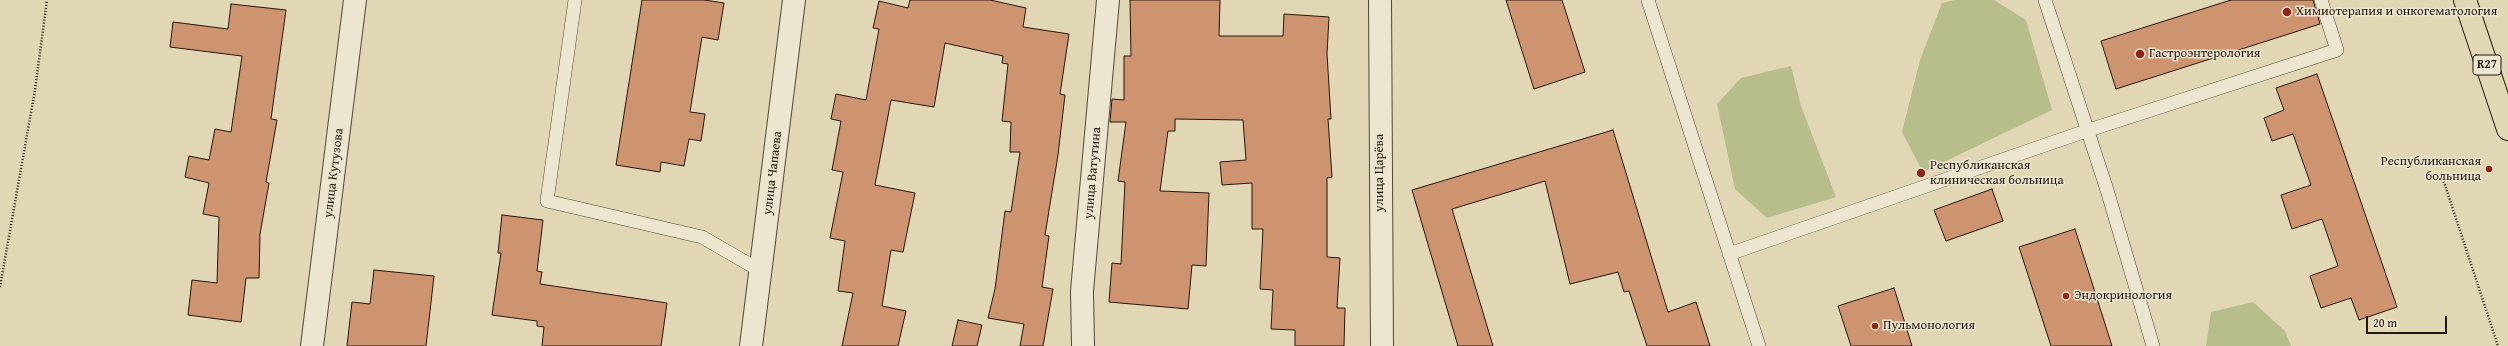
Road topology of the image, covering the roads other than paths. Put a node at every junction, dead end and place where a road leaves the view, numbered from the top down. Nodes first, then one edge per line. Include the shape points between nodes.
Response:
1 (355, 0) edge
2 (575, 0) edge
3 (794, 0) edge
4 (1108, 0) edge
5 (1380, 0) edge
6 (1648, 0) edge
7 (2045, 0) edge
8 (2321, 0) edge
9 (2465, 0) edge
10 (2508, 129) edge
11 (2086, 131) junction
12 (1729, 254) junction
13 (761, 271) junction
14 (312, 346) edge
15 (751, 346) edge
16 (1083, 346) edge
17 (1382, 346) edge
18 (1759, 346) edge
19 (2153, 346) edge

1 - 14 street, улица Кутузова
2 - 13 lane via 547,201 702,237
3 - 13 street, улица Чапаева
4 - 16 street, улица Ватутина via 1082,291
5 - 17 street, улица Царёва
6 - 12 lane
7 - 11 lane
8 - 11 lane via 2337,50
9 - 10 main road, R27
11 - 12 lane
11 - 19 lane via 2107,190
12 - 18 lane
13 - 15 street, улица Чапаева

